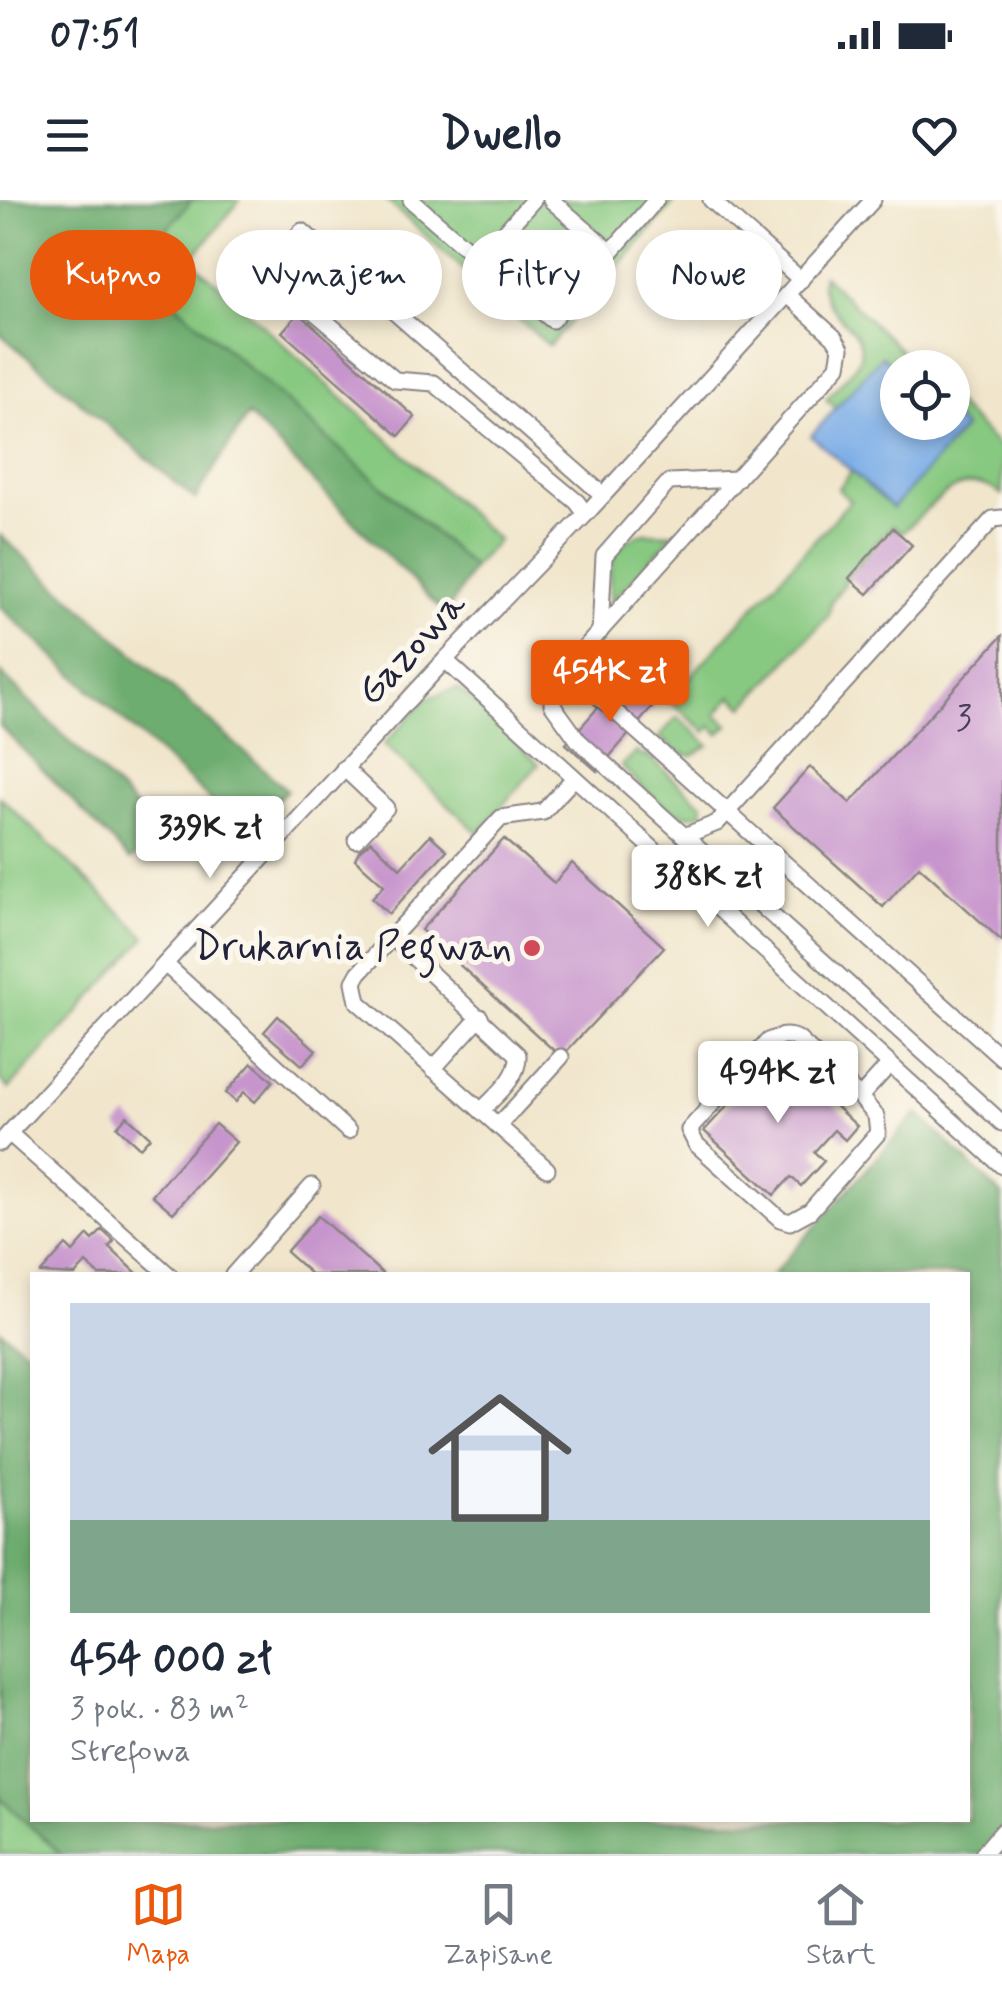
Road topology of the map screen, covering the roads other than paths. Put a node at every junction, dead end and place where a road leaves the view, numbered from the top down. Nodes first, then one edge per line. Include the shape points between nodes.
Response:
1 (411, 200) edge
2 (533, 200) edge
3 (551, 200) edge
4 (656, 200) edge
5 (711, 200) edge
6 (872, 200) edge
7 (506, 230) edge
8 (586, 230) edge
9 (462, 244) edge
10 (616, 246) edge
11 (801, 280) junction
12 (787, 295) junction
13 (738, 479) junction
14 (604, 495) junction
15 (586, 514) junction
16 (1002, 518) edge
17 (600, 632) junction
18 (445, 660) junction
19 (575, 660) junction
20 (344, 768) junction
21 (574, 778) junction
22 (728, 810) junction
23 (356, 840) dead end
24 (689, 840) junction
25 (672, 868) junction
26 (392, 937) junction
27 (164, 964) junction
28 (480, 1017) junction
29 (561, 1056) dead end
30 (1002, 1058) edge
31 (890, 1064) junction
32 (433, 1069) junction
33 (860, 1098) junction
34 (481, 1111) junction
35 (1002, 1123) edge
36 (498, 1126) junction
37 (348, 1130) dead end
38 (5, 1138) edge
39 (1002, 1166) edge
40 (546, 1170) dead end
41 (312, 1186) dead end
42 (164, 1272) edge
43 (236, 1272) edge
44 (1002, 1830) edge
45 (983, 1854) edge

1 - 9 street
2 - 7 street
3 - 8 street
4 - 10 street
5 - 11 street
6 - 11 street, Gazowa
11 - 12 street, Gazowa
12 - 13 street via 834,338 841,348 838,366
12 - 14 street, Gazowa
13 - 17 street
13 - 17 street via 670,482 620,534 604,556
14 - 15 street, Gazowa
14 - 15 street via 302,231 265,270 396,380 434,382
15 - 18 street, Gazowa
16 - 22 street via 992,519
17 - 19 street
18 - 20 street, Gazowa
18 - 21 street
19 - 22 street via 598,697
19 - 24 street via 556,680 552,704 578,740
20 - 23 street via 386,808
20 - 27 street, Gazowa
21 - 25 street
21 - 26 street via 543,812 501,818
22 - 24 street
22 - 30 street
24 - 25 street
24 - 35 street
25 - 31 street
26 - 28 street
26 - 32 street via 358,973 354,993
27 - 37 street
27 - 38 street, Gazowa
28 - 32 street
28 - 34 street via 514,1047 518,1064
29 - 36 street
31 - 33 street
31 - 39 street
32 - 34 street
33 - 33 street via 787,1034 768,1041 689,1130 710,1157 790,1222 810,1211 878,1133 876,1116
34 - 36 street
36 - 40 street
38 - 42 street
41 - 43 street
44 - 45 street

